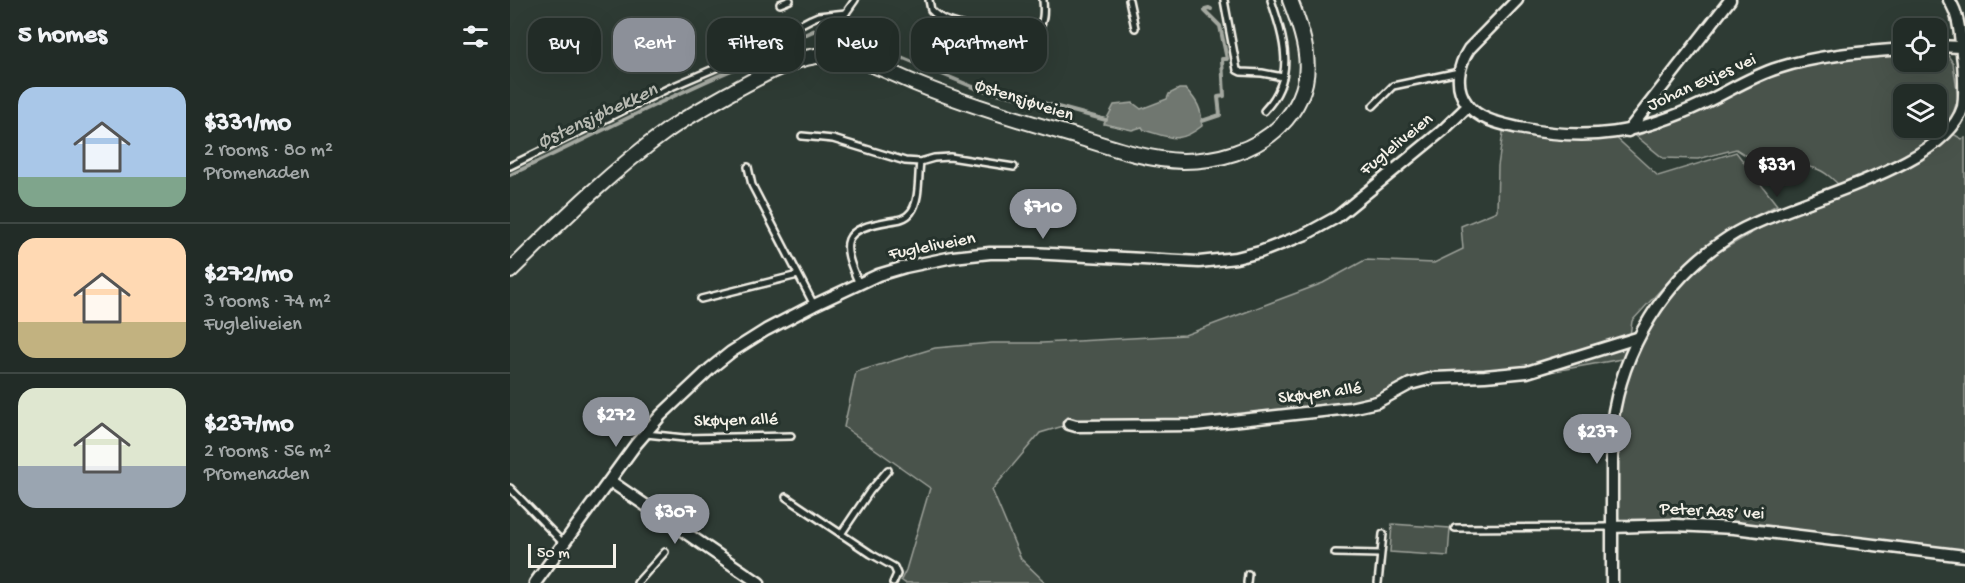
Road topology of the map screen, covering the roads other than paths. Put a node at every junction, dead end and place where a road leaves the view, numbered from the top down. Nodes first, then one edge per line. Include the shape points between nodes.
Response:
1 (790, 0) edge
2 (855, 0) edge
3 (929, 0) edge
4 (1043, 0) edge
5 (1130, 0) edge
6 (1224, 0) edge
7 (1270, 0) edge
8 (1290, 0) edge
9 (1517, 0) edge
10 (1730, 0) edge
11 (1949, 0) edge
12 (780, 4) dead end
13 (846, 13) junction
14 (842, 18) edge
15 (1135, 28) dead end
16 (1947, 46) edge
17 (1961, 47) junction
18 (1893, 50) edge
19 (816, 56) edge
20 (888, 72) edge
21 (1459, 72) junction
22 (1283, 77) junction
23 (1965, 99) edge
24 (1374, 106) dead end
25 (1468, 106) junction
26 (1264, 111) dead end
27 (1628, 131) junction
28 (802, 135) dead end
29 (920, 162) junction
30 (510, 166) edge
31 (748, 166) dead end
32 (1014, 167) dead end
33 (510, 271) edge
34 (798, 275) junction
35 (860, 284) junction
36 (701, 299) dead end
37 (814, 305) junction
38 (1637, 338) junction
39 (1069, 424) dead end
40 (645, 434) junction
41 (791, 436) dead end
42 (888, 470) dead end
43 (610, 482) junction
44 (510, 488) edge
45 (786, 498) dead end
46 (1611, 527) junction
47 (1455, 528) dead end
48 (841, 534) junction
49 (1383, 534) dead end
50 (564, 543) junction
51 (665, 552) dead end
52 (1335, 553) dead end
53 (1380, 554) junction
54 (1965, 556) edge
55 (1248, 574) dead end
56 (535, 583) edge
57 (637, 583) edge
58 (759, 583) edge
59 (893, 583) edge
60 (1247, 583) edge
61 (1378, 583) edge
62 (1612, 583) edge

1 - 12 lane
2 - 13 lane
3 - 4 lane via 931,10 944,20 1007,36 1036,32 1044,16
5 - 15 lane
6 - 22 lane via 1237,70
7 - 22 lane via 1284,46
8 - 20 main road, Østensjøveien via 1307,55 1303,90 1293,110 1277,129 1257,142 1228,155 1196,161 1167,160 1108,146 983,108
9 - 21 street via 1469,49
10 - 27 street
11 - 17 street
13 - 14 lane
13 - 30 lane via 818,16
16 - 17 street
17 - 23 street
18 - 27 street, Johan Evjes vei via 1778,68 1671,118
19 - 33 main road, Østensjøveien via 750,82 651,143
21 - 24 lane via 1393,86
21 - 25 street
22 - 26 lane
23 - 38 street via 1953,126 1912,158 1729,237 1673,287
25 - 27 street, Johan Evjes vei via 1496,122 1541,132 1590,136
25 - 35 street, Fugleliveien via 1337,217 1260,252 1186,262 1031,253 974,254 905,267
28 - 29 lane via 833,139
29 - 32 lane via 950,157
29 - 35 lane via 916,200 910,214 863,227 849,237 848,254
31 - 34 lane via 752,185
34 - 36 lane
34 - 37 lane
35 - 37 street, Fugleliveien
37 - 40 street, Fugleliveien via 724,357
38 - 39 street, Skøyen allé via 1527,372 1433,378 1410,384 1377,402 1350,408 1195,425
38 - 46 street via 1613,413
40 - 41 lane, Skøyen allé via 684,438
40 - 43 street, Fugleliveien
42 - 48 lane
43 - 50 street, Fugleliveien
43 - 58 street
44 - 50 lane
45 - 48 lane
46 - 47 lane, Peter Aas’ vei
46 - 54 street, Peter Aas’ vei via 1734,528
46 - 62 street
48 - 59 lane via 894,567 897,574
49 - 53 lane
50 - 56 street, Fugleliveien
51 - 57 lane
52 - 53 lane
53 - 61 lane
55 - 60 lane

